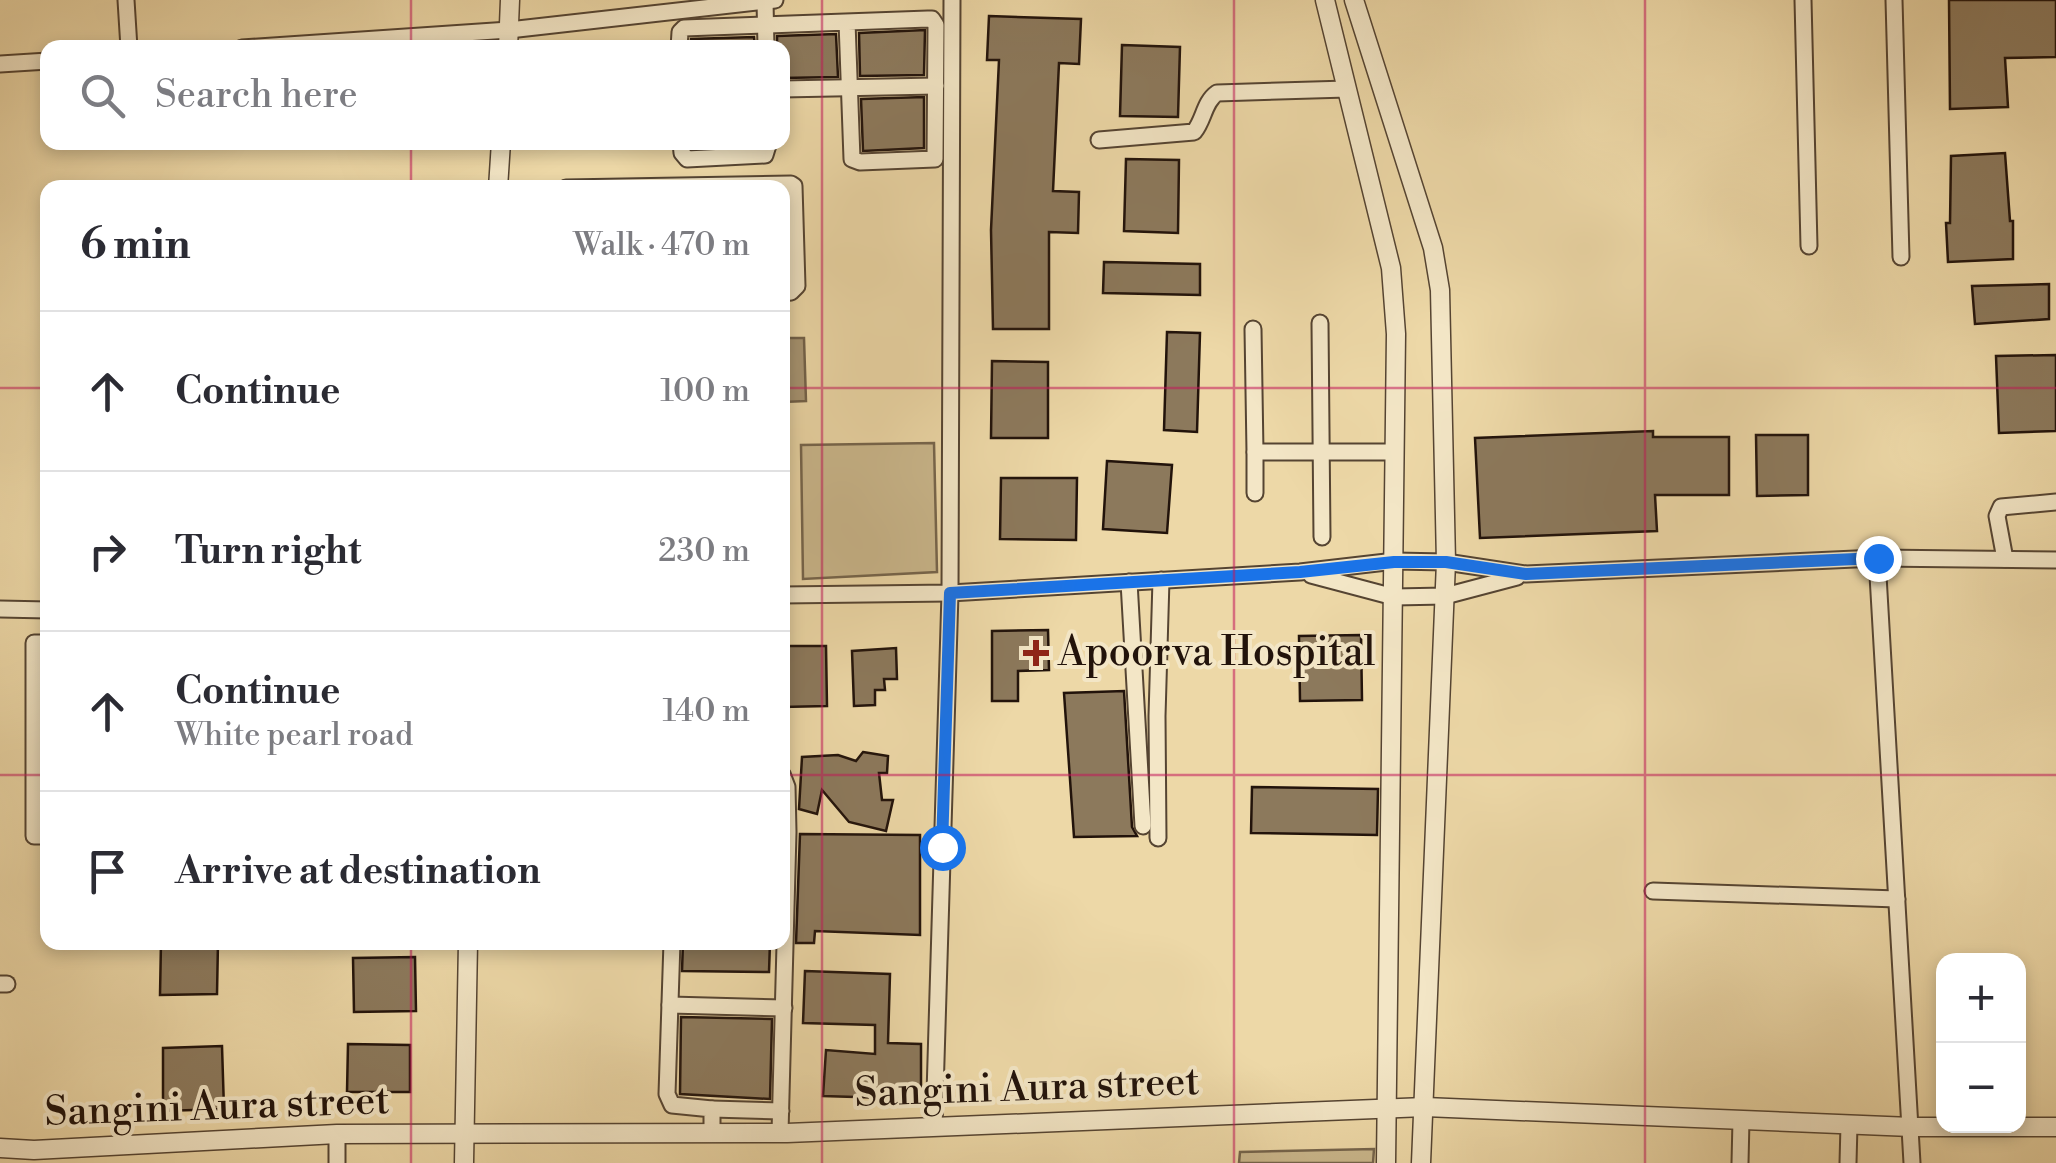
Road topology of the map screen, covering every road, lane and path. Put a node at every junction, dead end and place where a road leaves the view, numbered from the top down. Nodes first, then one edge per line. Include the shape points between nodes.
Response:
1 (126, 0) edge
2 (510, 0) edge
3 (776, 0) edge
4 (952, 0) edge
5 (1324, 0) edge
6 (1354, 0) edge
7 (1802, 0) edge
8 (1894, 0) edge
9 (765, 1) edge
10 (847, 22) junction
11 (765, 25) junction
12 (509, 39) edge
13 (129, 40) edge
14 (479, 40) edge
15 (680, 40) edge
16 (766, 40) edge
17 (40, 62) edge
18 (0, 64) edge
19 (936, 86) junction
20 (849, 88) junction
21 (1346, 89) junction
22 (790, 90) edge
23 (1098, 140) dead end
24 (500, 150) edge
25 (682, 150) edge
26 (767, 150) edge
27 (499, 180) edge
28 (790, 184) edge
29 (1810, 246) dead end
30 (1901, 257) dead end
31 (790, 292) edge
32 (1320, 323) dead end
33 (1253, 329) dead end
34 (1256, 452) junction
35 (1322, 452) junction
36 (1395, 452) junction
37 (1255, 493) dead end
38 (2056, 502) edge
39 (1322, 537) dead end
40 (1878, 558) junction
41 (2005, 560) junction
42 (2056, 560) edge
43 (1394, 562) junction
44 (1446, 562) junction
45 (1300, 572) junction
46 (1526, 574) junction
47 (1162, 580) junction
48 (1129, 582) junction
49 (950, 593) junction
50 (790, 595) edge
51 (1444, 596) junction
52 (1394, 597) junction
53 (0, 609) edge
54 (40, 610) edge
55 (40, 644) edge
56 (40, 724) edge
57 (40, 751) edge
58 (1143, 826) dead end
59 (40, 836) edge
60 (1158, 838) dead end
61 (1654, 891) dead end
62 (1897, 899) junction
63 (468, 950) edge
64 (672, 950) edge
65 (784, 950) edge
66 (670, 1005) junction
67 (784, 1008) junction
68 (1425, 1107) junction
69 (712, 1109) junction
70 (1389, 1109) junction
71 (781, 1111) junction
72 (1741, 1120) junction
73 (1849, 1125) junction
74 (934, 1127) junction
75 (1910, 1127) junction
76 (2056, 1127) edge
77 (780, 1132) junction
78 (712, 1133) junction
79 (337, 1134) junction
80 (464, 1135) junction
81 (0, 1148) edge
82 (337, 1163) edge
83 (464, 1163) edge
84 (1386, 1163) edge
85 (1421, 1163) edge
86 (1740, 1163) edge
87 (1848, 1163) edge
88 (1912, 1163) edge

1 - 13 street
2 - 12 street
3 - 9 street
4 - 49 street
5 - 21 street
6 - 44 street via 1433,248 1440,290
7 - 29 street
8 - 30 street
9 - 11 street
9 - 12 street
10 - 11 street
10 - 19 street via 932,19
10 - 20 street
11 - 15 street via 681,29
11 - 16 street
12 - 14 street
17 - 18 street
19 - 20 street
19 - 20 street via 936,158 860,162 851,156
20 - 22 street
21 - 23 street via 1217,93 1194,132
21 - 36 street via 1391,268
24 - 27 street
25 - 26 street via 688,159
28 - 31 street via 797,286
32 - 35 street
33 - 34 street
34 - 35 street
34 - 37 street
35 - 36 street
35 - 39 street
36 - 43 street
38 - 41 street via 2001,508
40 - 41 street
40 - 46 street
40 - 62 street
41 - 42 street
43 - 44 street
43 - 45 street
43 - 52 street
44 - 46 street
44 - 51 street
45 - 47 street
45 - 52 street
46 - 51 street
47 - 48 street
47 - 60 street
48 - 49 street
48 - 58 street
49 - 50 street
49 - 74 street
51 - 52 street
51 - 68 street
52 - 70 street
53 - 54 street
55 - 56 street via 34,644
57 - 59 street via 34,836
61 - 62 street
62 - 75 street
63 - 80 street
64 - 66 street
65 - 67 street
66 - 67 street
66 - 69 street via 667,1094 672,1105
67 - 71 street
68 - 70 street, Sangini Aura street
68 - 72 street, Sangini Aura street
68 - 85 street
69 - 71 street
69 - 78 street
70 - 74 street, Sangini Aura street
70 - 84 street
71 - 77 street
72 - 73 street, Sangini Aura street
72 - 86 street
73 - 75 street, Sangini Aura street
73 - 87 street
74 - 77 street, Sangini Aura street
75 - 76 street, Sangini Aura street
75 - 88 street
77 - 78 street, Sangini Aura street
78 - 80 street, Sangini Aura street
79 - 80 street, Sangini Aura street
79 - 81 street, Sangini Aura street
79 - 82 street
80 - 83 street

